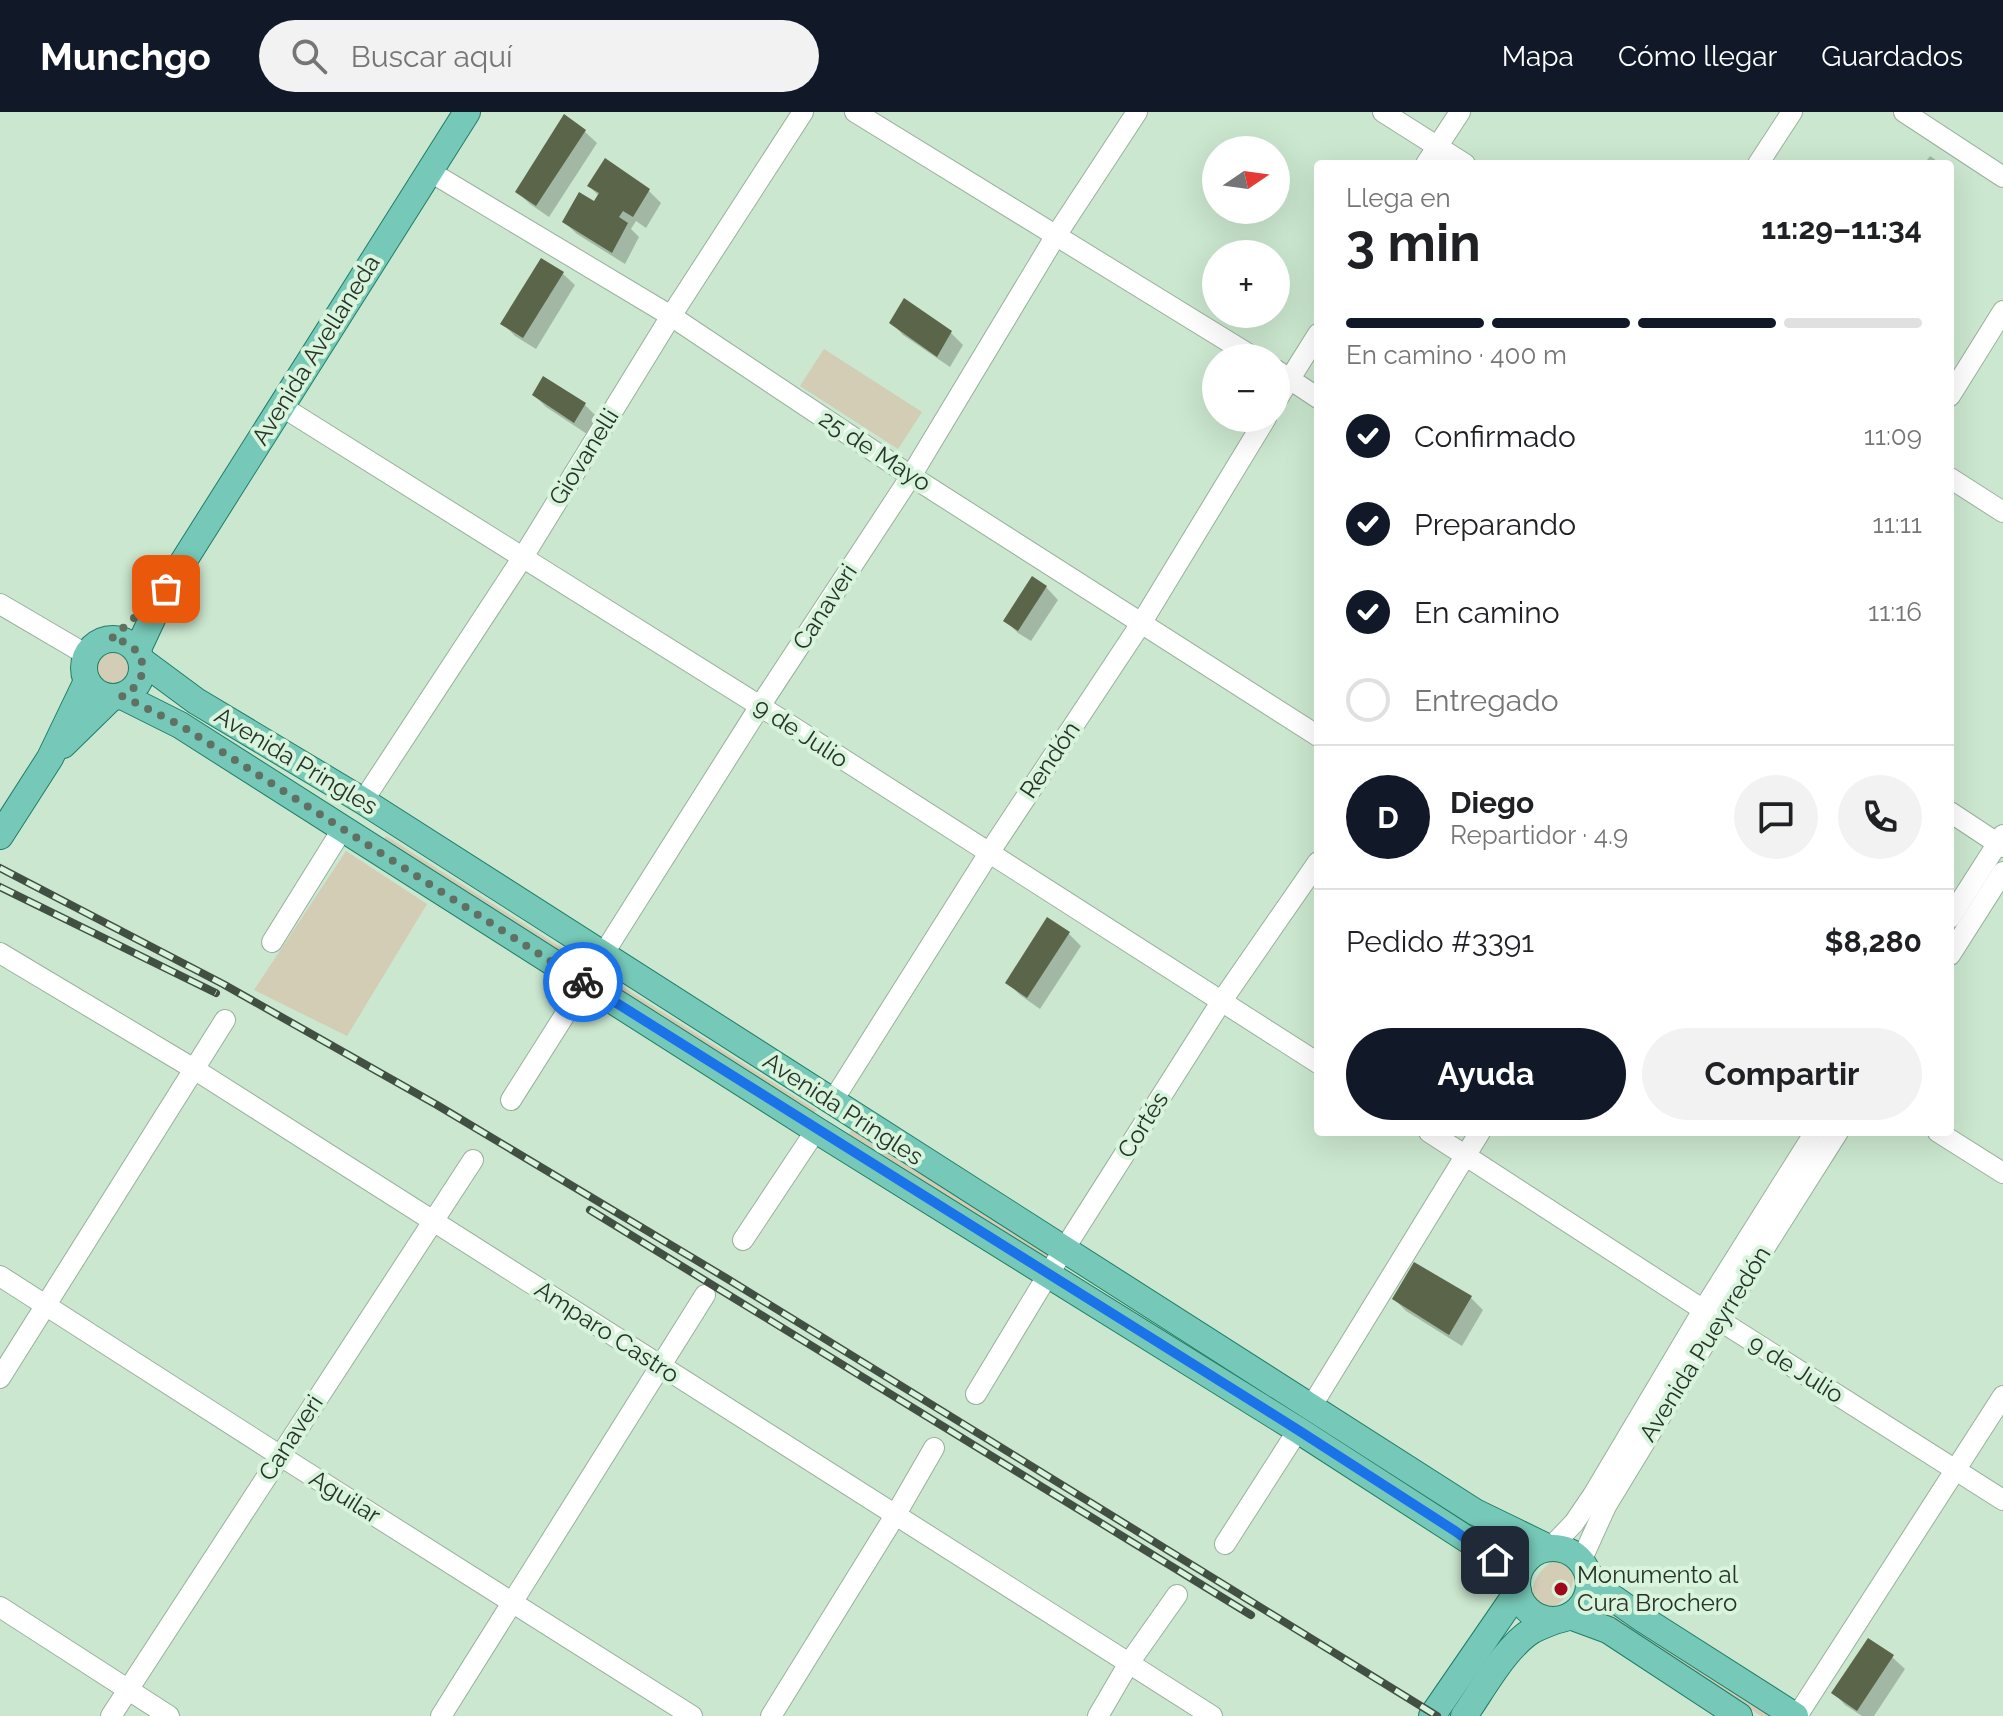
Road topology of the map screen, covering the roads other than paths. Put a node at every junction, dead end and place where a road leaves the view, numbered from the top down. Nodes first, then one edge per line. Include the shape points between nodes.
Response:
1 (467, 112) edge
2 (803, 112) edge
3 (855, 112) edge
4 (1137, 112) edge
5 (1383, 112) edge
6 (1460, 112) edge
7 (1792, 112) edge
8 (1904, 112) edge
9 (1437, 146) junction
10 (1428, 160) edge
11 (1459, 160) edge
12 (1761, 160) edge
13 (429, 171) junction
14 (2003, 177) edge
15 (1055, 237) junction
16 (2003, 311) edge
17 (671, 316) junction
18 (1314, 339) edge
19 (1232, 344) edge
20 (1290, 367) edge
21 (1290, 380) edge
22 (1954, 390) edge
23 (1314, 395) edge
24 (281, 406) junction
25 (1257, 432) edge
26 (911, 476) junction
27 (1954, 481) edge
28 (2003, 512) edge
29 (523, 557) junction
30 (166, 589) junction
31 (0, 604) edge
32 (1142, 622) junction
33 (111, 639) junction
34 (140, 656) junction
35 (87, 668) junction
36 (117, 696) junction
37 (760, 706) junction
38 (1314, 733) edge
39 (50, 758) junction
40 (363, 801) junction
41 (1954, 814) edge
42 (343, 828) junction
43 (0, 836) edge
44 (2001, 841) edge
45 (989, 853) junction
46 (1314, 868) edge
47 (2003, 872) edge
48 (1954, 912) edge
49 (272, 942) dead end
50 (1954, 949) edge
51 (0, 953) edge
52 (603, 955) junction
53 (585, 983) junction
54 (1221, 1002) junction
55 (225, 1020) dead end
56 (1314, 1060) edge
57 (194, 1069) junction
58 (511, 1100) dead end
59 (832, 1102) junction
60 (816, 1130) junction
61 (1435, 1136) edge
62 (1478, 1136) edge
63 (1813, 1136) edge
64 (1835, 1136) edge
65 (1944, 1136) edge
66 (1466, 1155) junction
67 (473, 1160) dead end
68 (2003, 1173) edge
69 (432, 1221) junction
70 (743, 1240) dead end
71 (1064, 1250) junction
72 (1049, 1273) junction
73 (0, 1276) edge
74 (705, 1295) dead end
75 (47, 1305) junction
76 (1711, 1315) junction
77 (661, 1367) junction
78 (0, 1378) edge
79 (976, 1394) dead end
80 (2003, 1396) edge
81 (1304, 1418) junction
82 (934, 1448) dead end
83 (279, 1455) junction
84 (1957, 1470) junction
85 (2003, 1500) edge
86 (896, 1514) junction
87 (1225, 1544) dead end
88 (1549, 1548) junction
89 (1584, 1567) junction
90 (1517, 1585) junction
91 (1177, 1595) dead end
92 (512, 1602) junction
93 (0, 1607) edge
94 (1564, 1618) junction
95 (1129, 1663) junction
96 (128, 1690) junction
97 (111, 1716) edge
98 (169, 1716) edge
99 (441, 1716) edge
100 (692, 1716) edge
101 (771, 1716) edge
102 (1098, 1716) edge
103 (1212, 1716) edge
104 (1432, 1716) edge
105 (1464, 1716) edge
106 (1739, 1716) edge
107 (1796, 1716) edge

1 - 13 main road, Avenida Avellaneda
2 - 17 street, Giovanelli
3 - 15 street
4 - 15 street, Canaveri
5 - 9 street
6 - 9 street
7 - 12 street
8 - 14 street
9 - 10 street
9 - 11 street
13 - 17 street, 25 de Mayo
13 - 24 main road, Avenida Avellaneda
15 - 19 street
15 - 26 street, Canaveri
16 - 22 street
17 - 26 street, 25 de Mayo
17 - 29 street, Giovanelli
18 - 20 street
21 - 23 street
24 - 29 street, 9 de Julio
24 - 30 main road, Avenida Avellaneda
25 - 32 street, Rendón
26 - 32 street, 25 de Mayo
26 - 37 street, Canaveri
27 - 28 street
29 - 37 street, 9 de Julio
29 - 40 street, Giovanelli
30 - 33 main road, Avenida Avellaneda
30 - 34 main road, Avenida Avellaneda
31 - 35 street
32 - 38 street, 25 de Mayo
32 - 45 street, Rendón
33 - 34 main road via 130,644
33 - 35 main road via 93,647
34 - 36 main road via 141,679 130,692
34 - 40 main road, Avenida Pringles via 196,701
35 - 36 main road via 93,689
35 - 39 main road
36 - 39 main road
36 - 42 main road, Avenida Pringles via 180,725
37 - 45 street, 9 de Julio
37 - 52 street, Canaveri
39 - 43 main road
40 - 52 main road, Avenida Pringles
41 - 44 street
42 - 49 street
42 - 53 main road, Avenida Pringles
44 - 48 street
45 - 54 street, 9 de Julio
45 - 59 street, Rendón
46 - 54 street, Cortés
47 - 50 street
51 - 57 street, Amparo Castro
52 - 53 street, Canaveri
52 - 59 main road, Avenida Pringles
53 - 58 street, Canaveri
53 - 60 main road, Avenida Pringles
54 - 56 street, 9 de Julio
54 - 71 street, Cortés
55 - 57 street
57 - 69 street, Amparo Castro
57 - 75 street
59 - 71 main road, Avenida Pringles
60 - 70 street
60 - 72 main road, Avenida Pringles
61 - 66 street, 9 de Julio
62 - 66 street
63 - 76 street, Avenida Pueyrredón
64 - 76 street, Avenida Pueyrredón
65 - 68 street
66 - 76 street, 9 de Julio
66 - 81 street
67 - 69 street, Canaveri
69 - 77 street, Amparo Castro
69 - 83 street, Canaveri
71 - 72 street, Cortés
71 - 81 main road, Avenida Pringles
72 - 79 street, Cortés
72 - 81 main road, Avenida Pringles
73 - 75 street, Aguilar
74 - 77 street
75 - 78 street
75 - 83 street, Aguilar
76 - 84 street, 9 de Julio
76 - 88 street, Avenida Pueyrredón via 1574,1523
76 - 89 street, Avenida Pueyrredón via 1606,1506
77 - 86 street, Amparo Castro
77 - 92 street
80 - 84 street
81 - 87 street
81 - 88 main road, Avenida Pringles
81 - 90 main road, Avenida Pringles via 1473,1543
82 - 86 street
83 - 92 street, Aguilar
83 - 96 street, Canaveri
84 - 85 street, 9 de Julio
84 - 107 street
86 - 95 street, Amparo Castro
86 - 101 street
88 - 89 main road via 1573,1553
88 - 90 main road via 1527,1558
89 - 94 main road via 1586,1598
89 - 107 main road via 1600,1589
90 - 94 main road via 1528,1610 1547,1620
90 - 104 main road
91 - 95 street
92 - 99 street
92 - 100 street, Aguilar
93 - 96 street
94 - 105 main road via 1521,1639
94 - 106 main road via 1608,1630
95 - 102 street
95 - 103 street, Amparo Castro
96 - 97 street, Canaveri
96 - 98 street

